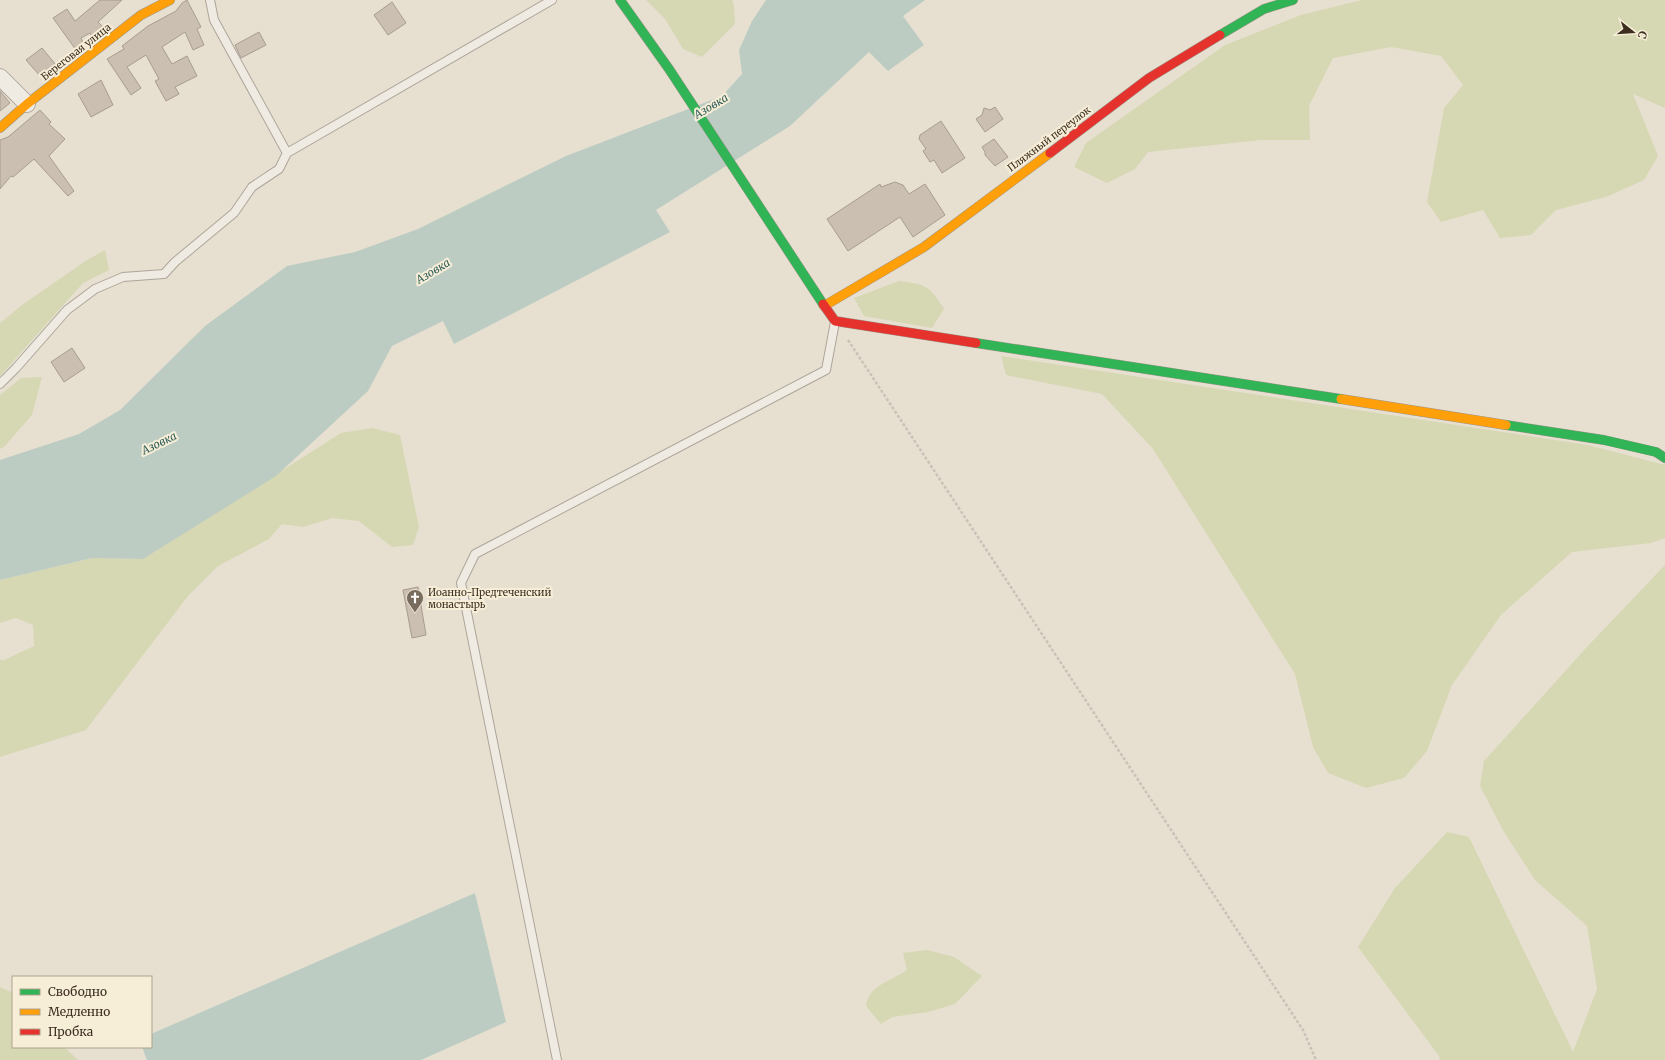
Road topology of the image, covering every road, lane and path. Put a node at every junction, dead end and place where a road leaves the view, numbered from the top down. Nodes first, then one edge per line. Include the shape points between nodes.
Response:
1 (170, 0) edge
2 (210, 0) edge
3 (552, 0) edge
4 (620, 0) edge
5 (1293, 0) edge
6 (0, 77) edge
7 (27, 104) junction
8 (0, 128) edge
9 (288, 153) junction
10 (824, 306) junction
11 (835, 321) junction
12 (0, 384) edge
13 (1665, 458) edge
14 (556, 1060) edge
15 (1316, 1060) edge

1 - 7 street, Береговая улица via 141,15
2 - 9 lane via 214,20
3 - 9 lane
4 - 10 street via 669,69
5 - 10 street, Пляжный переулок via 1264,9 1149,78 924,247
6 - 7 street
7 - 8 street, Береговая улица
9 - 12 lane via 279,169 252,187 234,213 164,274 123,277 95,289 67,310
10 - 11 street
11 - 13 street via 1604,440 1656,452
11 - 14 lane via 826,370 475,554 461,583
11 - 15 path via 1303,1030

